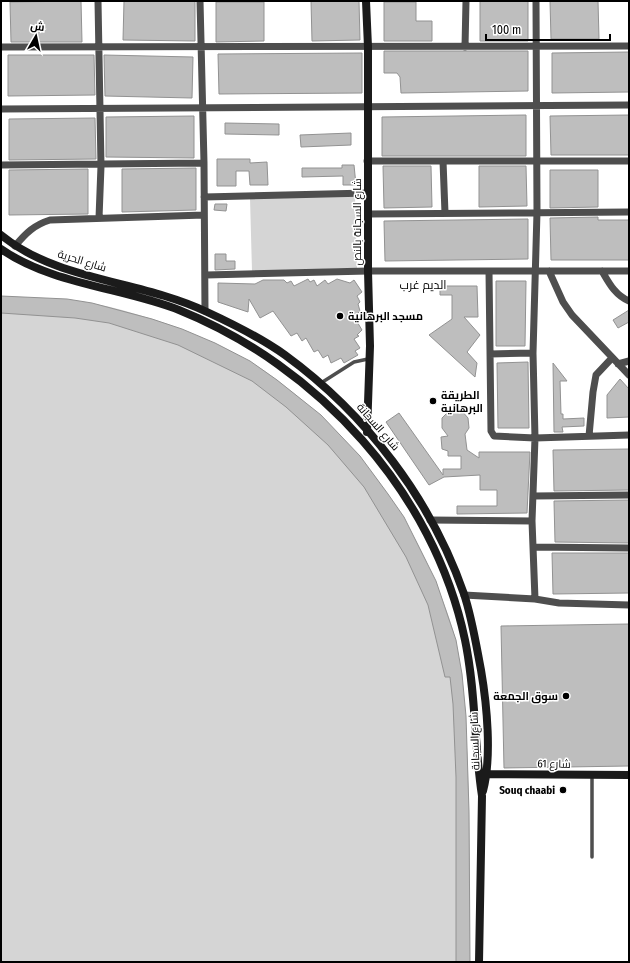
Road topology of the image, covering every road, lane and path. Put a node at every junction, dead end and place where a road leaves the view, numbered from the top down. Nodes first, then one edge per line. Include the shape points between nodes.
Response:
1 (98, 1) edge
2 (200, 1) edge
3 (366, 1) edge
4 (466, 1) edge
5 (536, 1) edge
6 (629, 46) edge
7 (1, 47) edge
8 (100, 47) junction
9 (200, 47) junction
10 (466, 47) junction
11 (536, 47) junction
12 (368, 48) junction
13 (629, 105) edge
14 (536, 106) junction
15 (100, 108) junction
16 (202, 108) junction
17 (367, 108) junction
18 (1, 109) edge
19 (367, 161) junction
20 (443, 161) junction
21 (537, 161) junction
22 (629, 161) edge
23 (204, 163) junction
24 (1, 166) edge
25 (101, 166) junction
26 (368, 193) junction
27 (204, 197) junction
28 (537, 212) junction
29 (629, 212) edge
30 (368, 214) junction
31 (445, 214) junction
32 (204, 215) junction
33 (99, 218) junction
34 (1, 235) edge
35 (15, 246) junction
36 (1, 249) edge
37 (368, 271) junction
38 (489, 271) junction
39 (549, 271) junction
40 (602, 271) junction
41 (629, 271) edge
42 (535, 272) junction
43 (206, 275) junction
44 (162, 295) joint
45 (629, 301) edge
46 (162, 304) joint
47 (205, 311) junction
48 (533, 353) junction
49 (490, 354) junction
50 (612, 358) junction
51 (370, 359) junction
52 (629, 360) edge
53 (618, 364) junction
54 (629, 375) edge
55 (320, 384) junction
56 (368, 430) junction
57 (629, 435) edge
58 (589, 436) junction
59 (534, 438) junction
60 (364, 442) junction
61 (629, 495) edge
62 (534, 496) junction
63 (430, 520) junction
64 (532, 521) junction
65 (533, 547) junction
66 (629, 548) edge
67 (464, 595) junction
68 (535, 599) junction
69 (629, 605) edge
70 (478, 774) junction
71 (487, 774) junction
72 (592, 775) junction
73 (629, 775) edge
74 (482, 796) junction
75 (592, 857) dead end
76 (479, 962) edge

1 - 8 street
2 - 9 street
3 - 12 main road, شارع السجانة بالنص
4 - 10 street
5 - 11 street
6 - 11 street
7 - 8 street
8 - 9 street
8 - 15 street
9 - 12 street
9 - 16 street
10 - 11 street
10 - 12 street
11 - 14 street
12 - 17 main road, شارع السجانة بالنص
13 - 14 street
14 - 17 street
14 - 21 street
15 - 16 street
15 - 18 street
15 - 25 street
16 - 17 street
16 - 23 street
17 - 19 main road, شارع السجانة بالنص
19 - 20 street
19 - 26 main road, شارع السجانة بالنص
20 - 21 street
20 - 31 street
21 - 22 street
21 - 28 street
23 - 25 street
23 - 27 street
24 - 25 street
25 - 33 street
26 - 27 street
26 - 30 main road, شارع السجانة بالنص
27 - 32 street
28 - 29 street
28 - 31 street
28 - 42 street
30 - 31 street
30 - 37 main road, شارع السجانة بالنص
32 - 33 street
32 - 43 street
33 - 35 street via 50,220 37,224 26,232
34 - 35 main road, شارع الحرية
35 - 44 main road, شارع الحرية via 54,265
36 - 46 main road, شارع الحرية via 29,264 68,278
37 - 38 street
37 - 43 street
37 - 51 main road, شارع السجانة بالنص
38 - 42 street
38 - 49 street
39 - 40 street
39 - 42 street
39 - 50 street via 572,315
40 - 41 street
40 - 45 street via 612,289
42 - 48 street
43 - 47 street
44 - 47 main road, شارع السجانة
46 - 60 main road, شارع السجانة via 247,343 268,357 308,388
47 - 55 main road, شارع السجانة via 267,343
48 - 49 street
48 - 59 street
49 - 59 street via 491,431 498,437
50 - 53 street
50 - 58 street via 596,375
51 - 55 lane via 354,362
51 - 56 main road, شارع السجانة بالنص
52 - 53 street
53 - 54 street
55 - 56 main road, شارع السجانة
56 - 60 main road, شارع السجانة بالنص
56 - 63 main road, شارع السجانة via 394,464
57 - 58 street
58 - 59 street
59 - 62 street
60 - 70 main road, شارع السجانة via 408,500 434,549 454,598 474,689
61 - 62 street
62 - 64 street
63 - 64 street
63 - 67 main road, شارع السجانة
64 - 65 street
65 - 66 street
65 - 68 street
67 - 68 street
67 - 71 main road, شارع السجانة via 484,688
68 - 69 street via 559,603
70 - 71 main road, شارع 61
70 - 74 main road, شارع السجانة
71 - 72 main road, شارع 61
71 - 74 main road, شارع السجانة
72 - 73 main road, شارع 61
72 - 75 lane
74 - 76 main road

